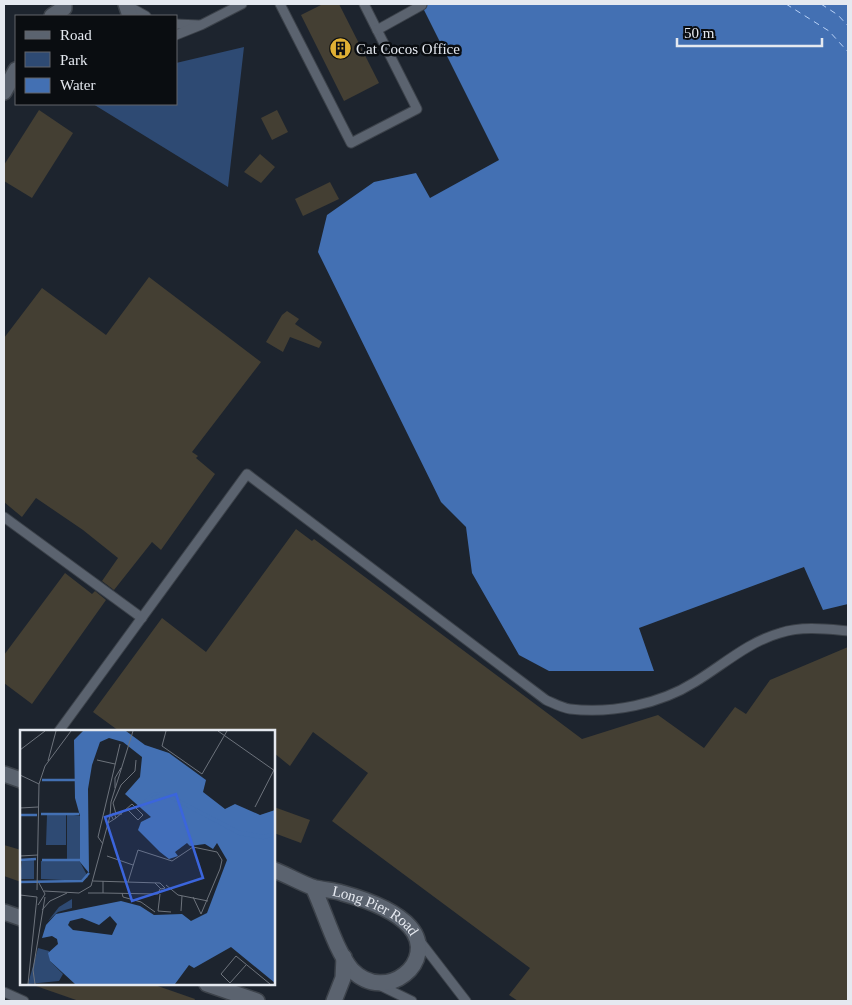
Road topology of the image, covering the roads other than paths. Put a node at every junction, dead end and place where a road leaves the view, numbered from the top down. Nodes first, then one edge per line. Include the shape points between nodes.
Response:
1 (242, 4) edge
2 (280, 4) edge
3 (364, 4) edge
4 (422, 5) dead end
5 (128, 7) edge
6 (144, 15) edge
7 (178, 24) edge
8 (202, 25) junction
9 (378, 30) junction
10 (178, 33) edge
11 (15, 72) edge
12 (9, 84) edge
13 (4, 517) edge
14 (142, 618) junction
15 (848, 631) edge
16 (60, 730) edge
17 (4, 774) edge
18 (20, 780) edge
19 (275, 870) edge
20 (314, 887) junction
21 (4, 912) edge
22 (20, 918) edge
23 (417, 938) junction
24 (344, 957) junction
25 (210, 985) edge
26 (381, 986) junction
27 (4, 992) edge
28 (24, 1001) edge
29 (257, 1001) edge
30 (334, 1001) edge
31 (412, 1001) edge
32 (466, 1001) edge

1 - 8 lane
2 - 9 lane via 351,143 418,109
3 - 9 lane
4 - 9 lane
5 - 6 lane
7 - 8 lane
8 - 10 lane
11 - 12 street
13 - 14 lane
14 - 15 lane via 247,474 546,700 569,709 599,710 664,699 744,648 780,633 821,628
14 - 16 lane
17 - 18 street
19 - 20 street, Long Pier Road
20 - 23 street, Long Pier Road via 342,893 387,911 410,927
20 - 24 street, Long Pier Road
21 - 22 street
23 - 26 street, Long Pier Road via 416,959 407,974 394,984
23 - 32 lane
24 - 26 street, Long Pier Road via 360,977
24 - 30 street via 343,978
25 - 29 street
26 - 31 lane
27 - 28 lane

